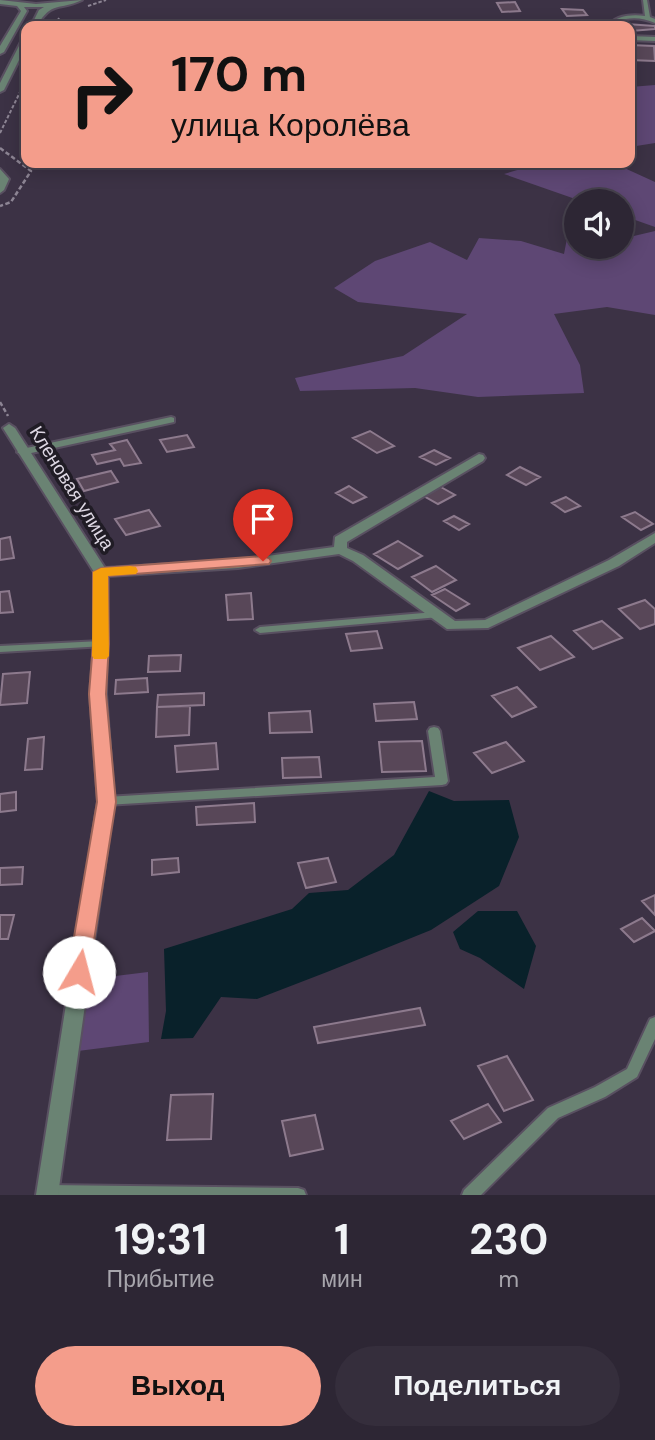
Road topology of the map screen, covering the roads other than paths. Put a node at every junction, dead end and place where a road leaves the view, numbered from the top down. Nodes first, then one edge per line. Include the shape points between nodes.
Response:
1 (79, 0) edge
2 (645, 0) edge
3 (0, 2) edge
4 (52, 5) junction
5 (20, 6) junction
6 (648, 17) junction
7 (36, 21) edge
8 (615, 21) edge
9 (655, 21) edge
10 (635, 38) edge
11 (655, 39) edge
12 (21, 50) edge
13 (0, 52) edge
14 (0, 90) edge
15 (0, 172) edge
16 (0, 190) edge
17 (171, 420) dead end
18 (9, 428) dead end
19 (22, 452) junction
20 (479, 458) dead end
21 (655, 537) edge
22 (341, 550) junction
23 (101, 572) junction
24 (435, 615) junction
25 (261, 630) dead end
26 (101, 644) junction
27 (0, 649) edge
28 (435, 732) dead end
29 (106, 802) junction
30 (655, 1023) edge
31 (47, 1193) edge
32 (298, 1195) edge
33 (470, 1195) edge

1 - 4 street
2 - 6 lane
3 - 5 street
4 - 5 street
4 - 7 street via 42,10
5 - 13 street via 24,11
6 - 8 lane
6 - 9 lane
10 - 11 lane
12 - 14 street
15 - 16 street via 5,179
17 - 19 lane
18 - 19 street, Кленовая улица
19 - 23 street, Кленовая улица
20 - 22 street via 340,540
21 - 24 street via 488,624 452,626
22 - 23 street via 238,565
22 - 24 street
23 - 26 street, Кленовая улица
24 - 25 lane
26 - 27 lane
26 - 29 street, Кленовая улица via 98,694
28 - 29 lane via 442,781
29 - 31 street, Кленовая улица
30 - 33 lane via 632,1073 553,1113
31 - 32 lane

